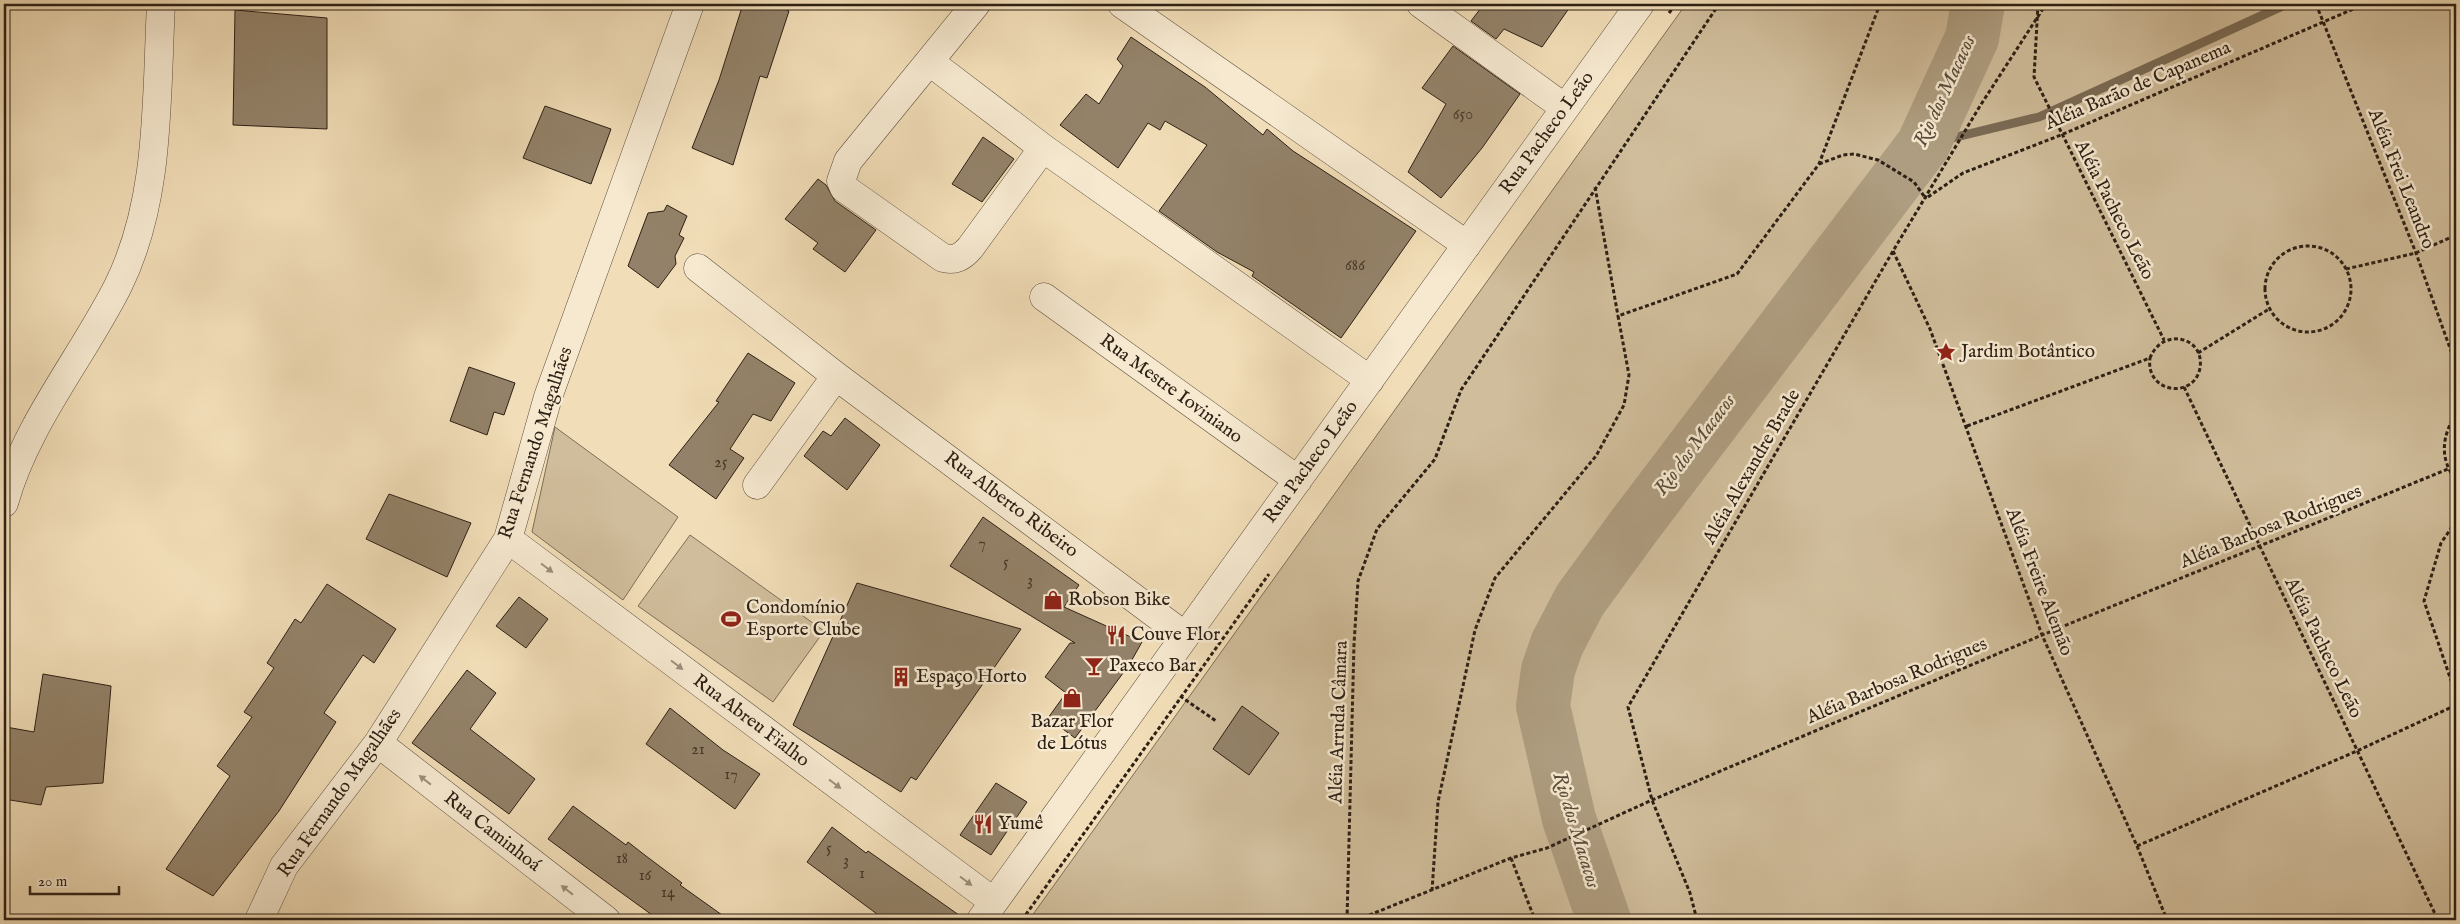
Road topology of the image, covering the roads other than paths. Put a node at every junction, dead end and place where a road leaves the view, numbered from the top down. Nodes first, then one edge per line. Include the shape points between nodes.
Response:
1 (161, 4) edge
2 (690, 4) edge
3 (976, 4) edge
4 (1122, 4) edge
5 (1421, 4) edge
6 (1640, 4) edge
7 (930, 62) junction
8 (1565, 108) junction
9 (1043, 148) junction
10 (1467, 245) junction
11 (698, 268) dead end
12 (1044, 297) dead end
13 (836, 376) junction
14 (1370, 380) junction
15 (1298, 480) junction
16 (757, 485) dead end
17 (4, 503) edge
18 (508, 539) junction
19 (1185, 636) junction
20 (378, 743) junction
21 (988, 911) edge
22 (260, 920) edge
23 (606, 920) edge

1 - 17 street via 152,171 141,226 118,285 11,476
2 - 18 street, Rua Fernando Magalhães via 548,397
3 - 7 street
4 - 10 street
5 - 8 street
6 - 8 street, Rua Pacheco Leão
7 - 9 street
7 - 9 street via 848,161 841,181 844,188 943,258 951,260 961,257 970,248
8 - 10 street, Rua Pacheco Leão
9 - 14 street
10 - 14 street, Rua Pacheco Leão
11 - 13 street, Rua Alberto Ribeiro
12 - 15 street, Rua Mestre Ioviniano
13 - 16 street
13 - 19 street, Rua Alberto Ribeiro
14 - 15 street, Rua Pacheco Leão
15 - 19 street, Rua Pacheco Leão
18 - 20 street, Rua Fernando Magalhães
18 -> 21 street, Rua Abreu Fialho
19 - 21 street, Rua Pacheco Leão
20 - 22 street, Rua Fernando Magalhães via 284,866
23 -> 20 street, Rua Caminhoá

